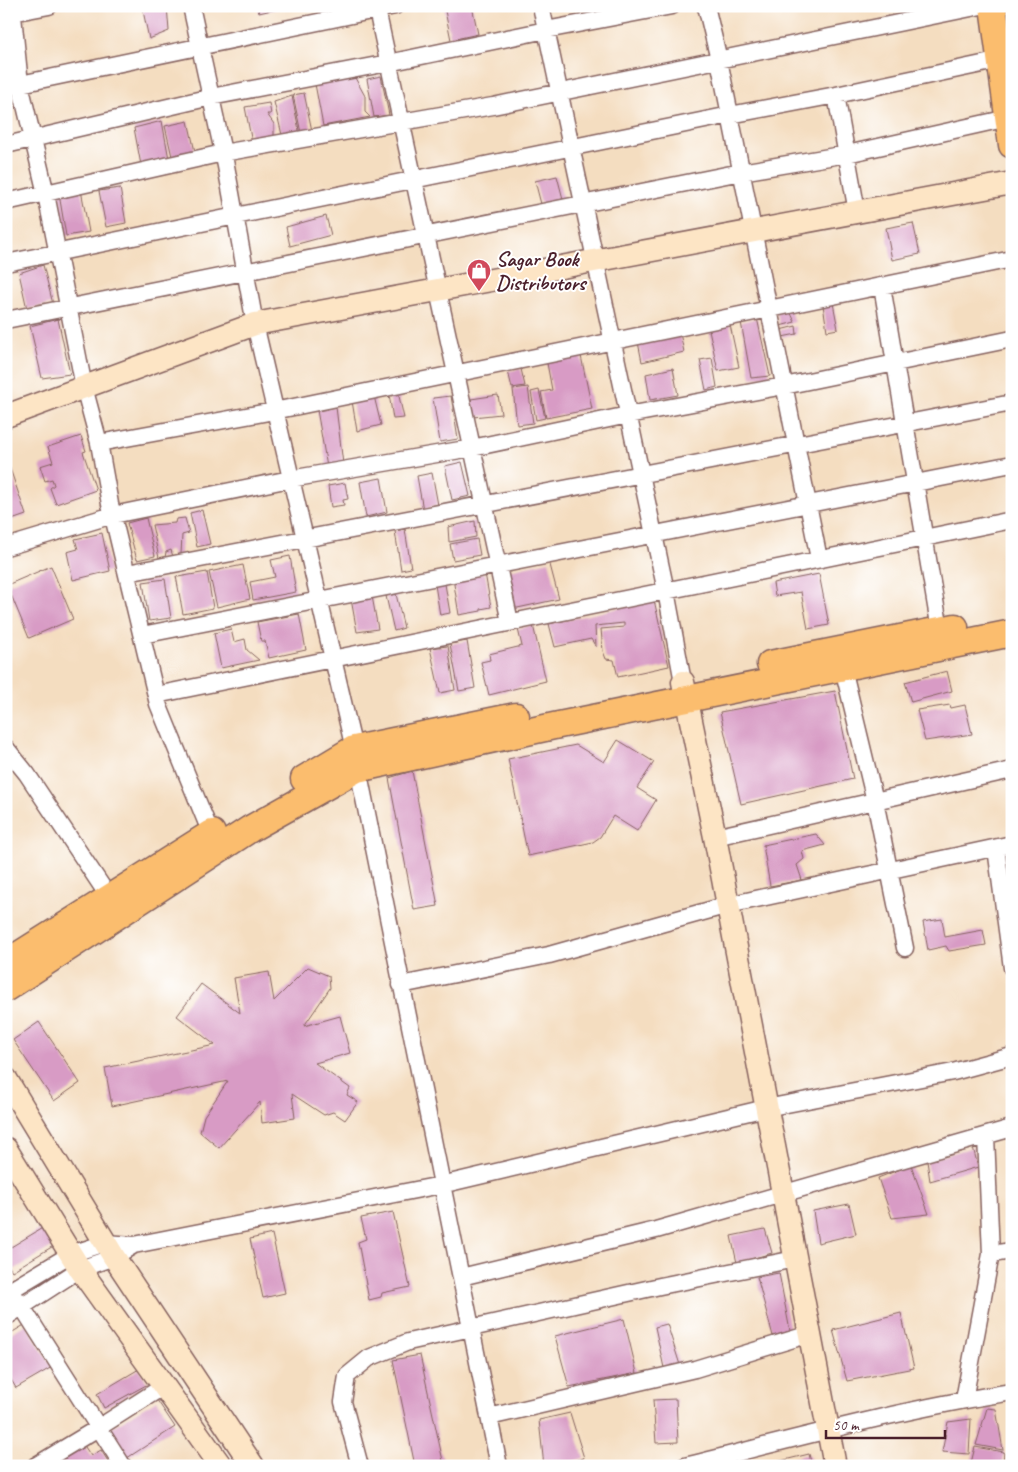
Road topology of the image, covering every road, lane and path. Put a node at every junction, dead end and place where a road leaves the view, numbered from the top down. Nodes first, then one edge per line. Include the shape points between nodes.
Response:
1 (49, 6) edge
2 (191, 6) edge
3 (395, 6) edge
4 (541, 6) edge
5 (672, 6) edge
6 (705, 6) edge
7 (981, 6) edge
8 (992, 6) edge
9 (12, 10) edge
10 (377, 10) junction
11 (546, 30) junction
12 (199, 47) junction
13 (718, 60) junction
14 (1000, 60) junction
15 (388, 63) junction
16 (13, 86) edge
17 (559, 93) junction
18 (836, 95) junction
19 (210, 97) junction
20 (730, 115) junction
21 (1008, 118) junction
22 (401, 122) junction
23 (34, 140) junction
24 (6, 145) edge
25 (1012, 145) edge
26 (571, 147) junction
27 (223, 152) junction
28 (847, 154) junction
29 (741, 172) junction
30 (414, 180) junction
31 (1012, 183) edge
32 (46, 194) junction
33 (6, 202) edge
34 (583, 204) junction
35 (857, 212) junction
36 (235, 216) junction
37 (753, 232) junction
38 (426, 236) junction
39 (58, 253) junction
40 (1012, 259) edge
41 (595, 261) junction
42 (6, 263) edge
43 (246, 273) junction
44 (882, 286) junction
45 (438, 290) junction
46 (69, 307) junction
47 (769, 309) junction
48 (6, 320) edge
49 (255, 324) junction
50 (1012, 339) edge
51 (612, 341) junction
52 (895, 363) junction
53 (456, 373) junction
54 (84, 386) junction
55 (784, 386) junction
56 (1012, 403) edge
57 (274, 411) junction
58 (628, 414) junction
59 (6, 416) edge
60 (906, 423) junction
61 (99, 442) junction
62 (796, 444) junction
63 (472, 448) junction
64 (1012, 464) edge
65 (641, 474) junction
66 (290, 479) junction
67 (916, 482) junction
68 (485, 504) junction
69 (808, 504) junction
70 (113, 515) junction
71 (1012, 520) edge
72 (653, 534) junction
73 (925, 538) junction
74 (304, 539) junction
75 (6, 547) edge
76 (819, 559) junction
77 (498, 565) junction
78 (127, 573) junction
79 (666, 591) junction
80 (318, 600) junction
81 (1012, 616) edge
82 (510, 622) junction
83 (940, 630) junction
84 (1012, 634) edge
85 (142, 635) junction
86 (331, 659) junction
87 (843, 668) junction
88 (685, 690) junction
89 (156, 695) junction
90 (6, 748) edge
91 (356, 759) junction
92 (1012, 770) edge
93 (875, 801) junction
94 (715, 837) junction
95 (214, 842) junction
96 (1012, 844) edge
97 (996, 848) junction
98 (889, 871) junction
99 (109, 897) junction
100 (728, 905) junction
101 (905, 948) dead end
102 (6, 963) edge
103 (1012, 968) edge
104 (401, 985) junction
105 (6, 988) edge
106 (1012, 1056) edge
107 (6, 1079) edge
108 (766, 1108) junction
109 (1012, 1128) edge
110 (986, 1136) junction
111 (6, 1149) edge
112 (442, 1185) junction
113 (783, 1194) junction
114 (109, 1250) junction
115 (1012, 1252) edge
116 (991, 1254) junction
117 (795, 1259) junction
118 (76, 1262) junction
119 (461, 1277) junction
120 (8, 1288) edge
121 (22, 1307) junction
122 (6, 1317) edge
123 (470, 1327) junction
124 (810, 1334) junction
125 (164, 1386) junction
126 (1012, 1392) edge
127 (964, 1400) junction
128 (489, 1417) junction
129 (98, 1428) junction
130 (828, 1430) junction
131 (35, 1466) edge
132 (123, 1466) edge
133 (222, 1466) edge
134 (253, 1466) edge
135 (360, 1466) edge
136 (499, 1466) edge
137 (685, 1466) edge
138 (835, 1466) edge

1 - 9 street
2 - 12 street
3 - 10 street
4 - 11 street
5 - 11 street
6 - 13 street
7 - 13 street
8 - 14 main road
9 - 16 street
10 - 12 street
10 - 15 street
11 - 15 street
11 - 17 street
12 - 16 street
12 - 19 street
13 - 17 street
13 - 20 street
14 - 18 street
14 - 21 main road
15 - 19 street
15 - 22 street
16 - 23 street
17 - 22 street
17 - 26 street
18 - 20 street
18 - 28 street
19 - 23 street
19 - 27 street
20 - 26 street
20 - 29 street
21 - 25 main road
21 - 28 street
22 - 27 street
22 - 30 street
23 - 24 street
23 - 32 street
26 - 30 street
26 - 34 street
27 - 32 street
27 - 36 street
28 - 29 street
28 - 35 street
29 - 34 street
29 - 37 street
30 - 36 street
30 - 38 street
31 - 35 main road
32 - 33 street
32 - 39 street
34 - 38 street
34 - 41 street
35 - 37 main road
36 - 39 street
36 - 43 street
37 - 41 main road
37 - 47 street
38 - 43 street
38 - 45 street
39 - 42 street
39 - 46 street
40 - 44 street
41 - 45 main road
41 - 51 street
43 - 46 street
43 - 49 street
44 - 47 street
44 - 52 street
45 - 49 main road
45 - 53 street
46 - 48 street
46 - 54 street
47 - 51 street
47 - 55 street
49 - 54 main road
49 - 57 street
50 - 52 street
51 - 53 street
51 - 58 street
52 - 55 street
52 - 60 street
53 - 57 street
53 - 63 street
54 - 59 main road
54 - 61 street
55 - 58 street
55 - 62 street
56 - 60 street
57 - 61 street
57 - 66 street
58 - 63 street
58 - 65 street
60 - 62 street
60 - 67 street
61 - 70 street
62 - 65 street
62 - 69 street
63 - 66 street
63 - 68 street
64 - 67 street
65 - 68 street
65 - 72 street
66 - 70 street
66 - 74 street
67 - 69 street
67 - 73 street
68 - 74 street
68 - 77 street
69 - 72 street
69 - 76 street
70 - 75 street
70 - 78 street
71 - 73 street
72 - 77 street
72 - 79 street
73 - 76 street
73 - 83 street
74 - 78 street
74 - 80 street
76 - 79 street
77 - 80 street
77 - 82 street
78 - 85 street
79 - 82 street
79 - 88 street
80 - 85 street
80 - 86 street
81 - 83 main road
82 - 86 street
83 - 88 main road
84 - 87 main road
85 - 89 street
86 - 89 street
86 - 91 street
87 - 88 main road
87 - 93 street
88 - 91 main road
88 - 94 main road
89 - 95 street
90 - 99 street
91 - 95 main road
91 - 104 street
92 - 93 street
93 - 94 street
93 - 98 street
94 - 100 main road
95 - 99 main road
95 - 105 main road
96 - 97 street
97 - 98 street
97 - 103 street
98 - 100 street
98 - 101 street
99 - 102 main road
100 - 104 street via 549,955
100 - 108 main road
104 - 112 street
106 - 108 street via 953,1072
107 - 114 main road
108 - 112 street
108 - 113 main road
109 - 110 street
110 - 113 street
110 - 116 street
111 - 118 main road
112 - 114 street
112 - 119 street
113 - 117 main road
113 - 119 street via 656,1230
114 - 118 street
114 - 134 main road
115 - 116 street
116 - 127 street
117 - 123 street
117 - 124 main road
118 - 120 street
118 - 121 street
118 - 125 main road
119 - 123 street
120 - 121 street
121 - 122 street
121 - 129 street
123 - 128 street
123 - 135 street via 408,1342 369,1358 347,1376 343,1402
124 - 128 street via 695,1369
124 - 130 main road
125 - 129 street
125 - 133 main road
126 - 127 street
127 - 130 street
128 - 136 street
129 - 131 street
129 - 132 street
130 - 137 street
130 - 138 main road

